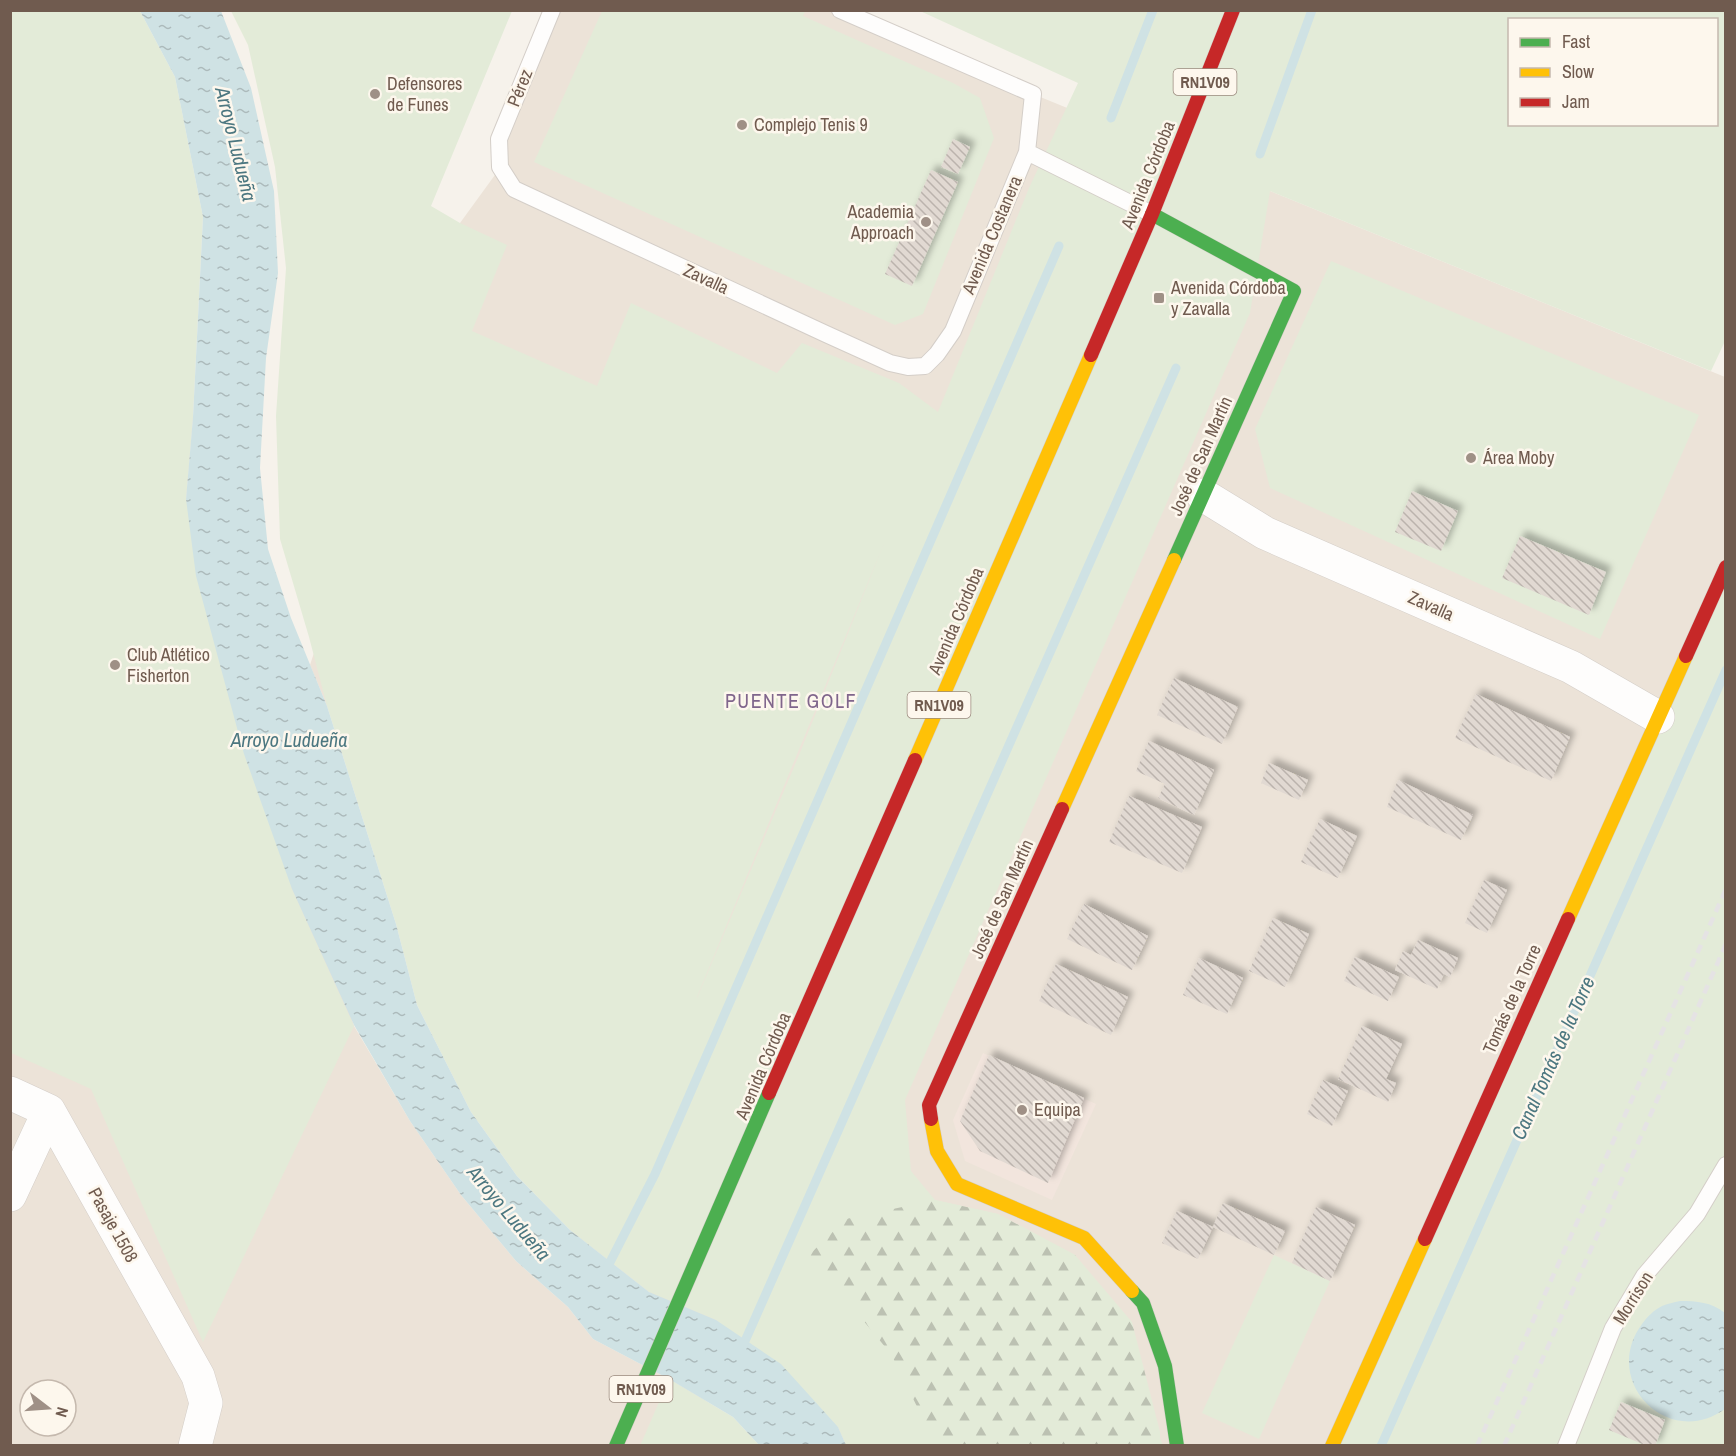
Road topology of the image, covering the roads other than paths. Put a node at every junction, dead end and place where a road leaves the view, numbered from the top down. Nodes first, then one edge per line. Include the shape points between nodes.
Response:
1 (552, 10) edge
2 (840, 10) edge
3 (1233, 10) edge
4 (1027, 152) junction
5 (500, 167) joint
6 (1152, 214) junction
7 (925, 366) joint
8 (1203, 495) junction
9 (1725, 567) edge
10 (1658, 717) junction
11 (10, 1093) edge
12 (49, 1111) junction
13 (1725, 1165) edge
14 (10, 1195) edge
15 (618, 1441) edge
16 (195, 1446) edge
17 (1177, 1446) edge
18 (1332, 1446) edge
19 (1566, 1446) edge

1 - 5 lane, Pérez via 499,139
2 - 4 lane, Avenida Costanera via 1033,94
3 - 6 street, Avenida Córdoba / RN1V09
4 - 6 lane
4 - 7 lane, Avenida Costanera via 953,331
5 - 7 lane, Zavalla via 514,189 890,363
6 - 8 street, José de San Martín via 1294,291
6 - 15 street, Avenida Córdoba / RN1V09
8 - 10 street, Zavalla via 1265,533 1571,667
8 - 17 street, José de San Martín via 929,1105 937,1150 957,1184 1084,1238 1143,1303 1165,1366
9 - 10 street, Tomás de la Torre
10 - 18 street, Tomás de la Torre
11 - 12 street
12 - 14 street
12 - 16 street, Pasaje 1508 via 198,1376 206,1403
13 - 19 lane, Morrison via 1697,1214 1644,1276 1613,1328

